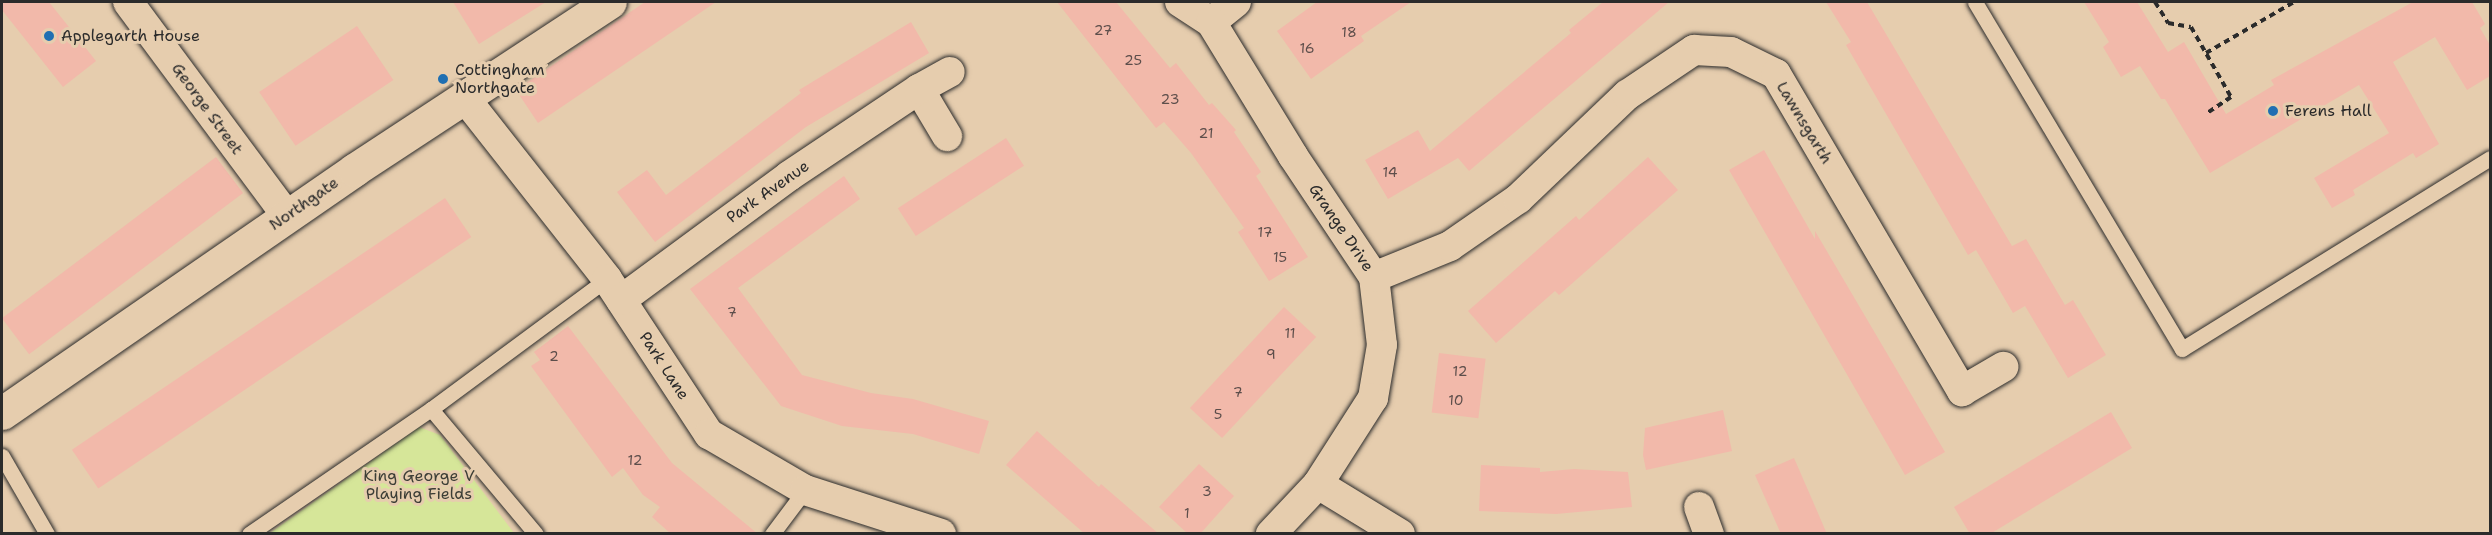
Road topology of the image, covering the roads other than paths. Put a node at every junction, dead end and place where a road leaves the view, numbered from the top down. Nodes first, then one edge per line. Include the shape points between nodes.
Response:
1 (128, 2) edge
2 (610, 2) edge
3 (1180, 2) edge
4 (1236, 2) edge
5 (1975, 2) edge
6 (1212, 22) junction
7 (951, 72) dead end
8 (920, 89) junction
9 (464, 97) junction
10 (946, 136) dead end
11 (2490, 158) edge
12 (287, 216) junction
13 (1374, 277) junction
14 (614, 290) junction
15 (2003, 367) dead end
16 (431, 409) junction
17 (2, 413) edge
18 (2, 456) edge
19 (1318, 484) junction
20 (805, 490) junction
21 (47, 534) edge
22 (249, 534) edge
23 (536, 534) edge
24 (772, 534) edge
25 (941, 534) edge
26 (1271, 534) edge
27 (1400, 534) edge

1 - 12 street, George Street
2 - 9 street, Northgate
3 - 6 street, Grange Drive
4 - 6 street
5 - 11 lane via 2182,349
6 - 13 street, Grange Drive via 1293,156
7 - 8 street, Park Avenue
8 - 10 street
8 - 14 street, Park Avenue
9 - 12 street, Northgate
9 - 14 street, Park Lane
12 - 17 street, Northgate
13 - 15 street, Lawnsgarth via 1450,246 1518,199 1627,95 1694,50 1731,52 1776,74 1962,391
13 - 19 street, Grange Drive via 1382,345 1373,398
14 - 16 lane
14 - 20 street, Park Lane via 710,434
16 - 22 lane
16 - 23 lane
18 - 21 lane
19 - 26 street, Grange Drive
19 - 27 street
20 - 24 lane
20 - 25 street, Park Lane

